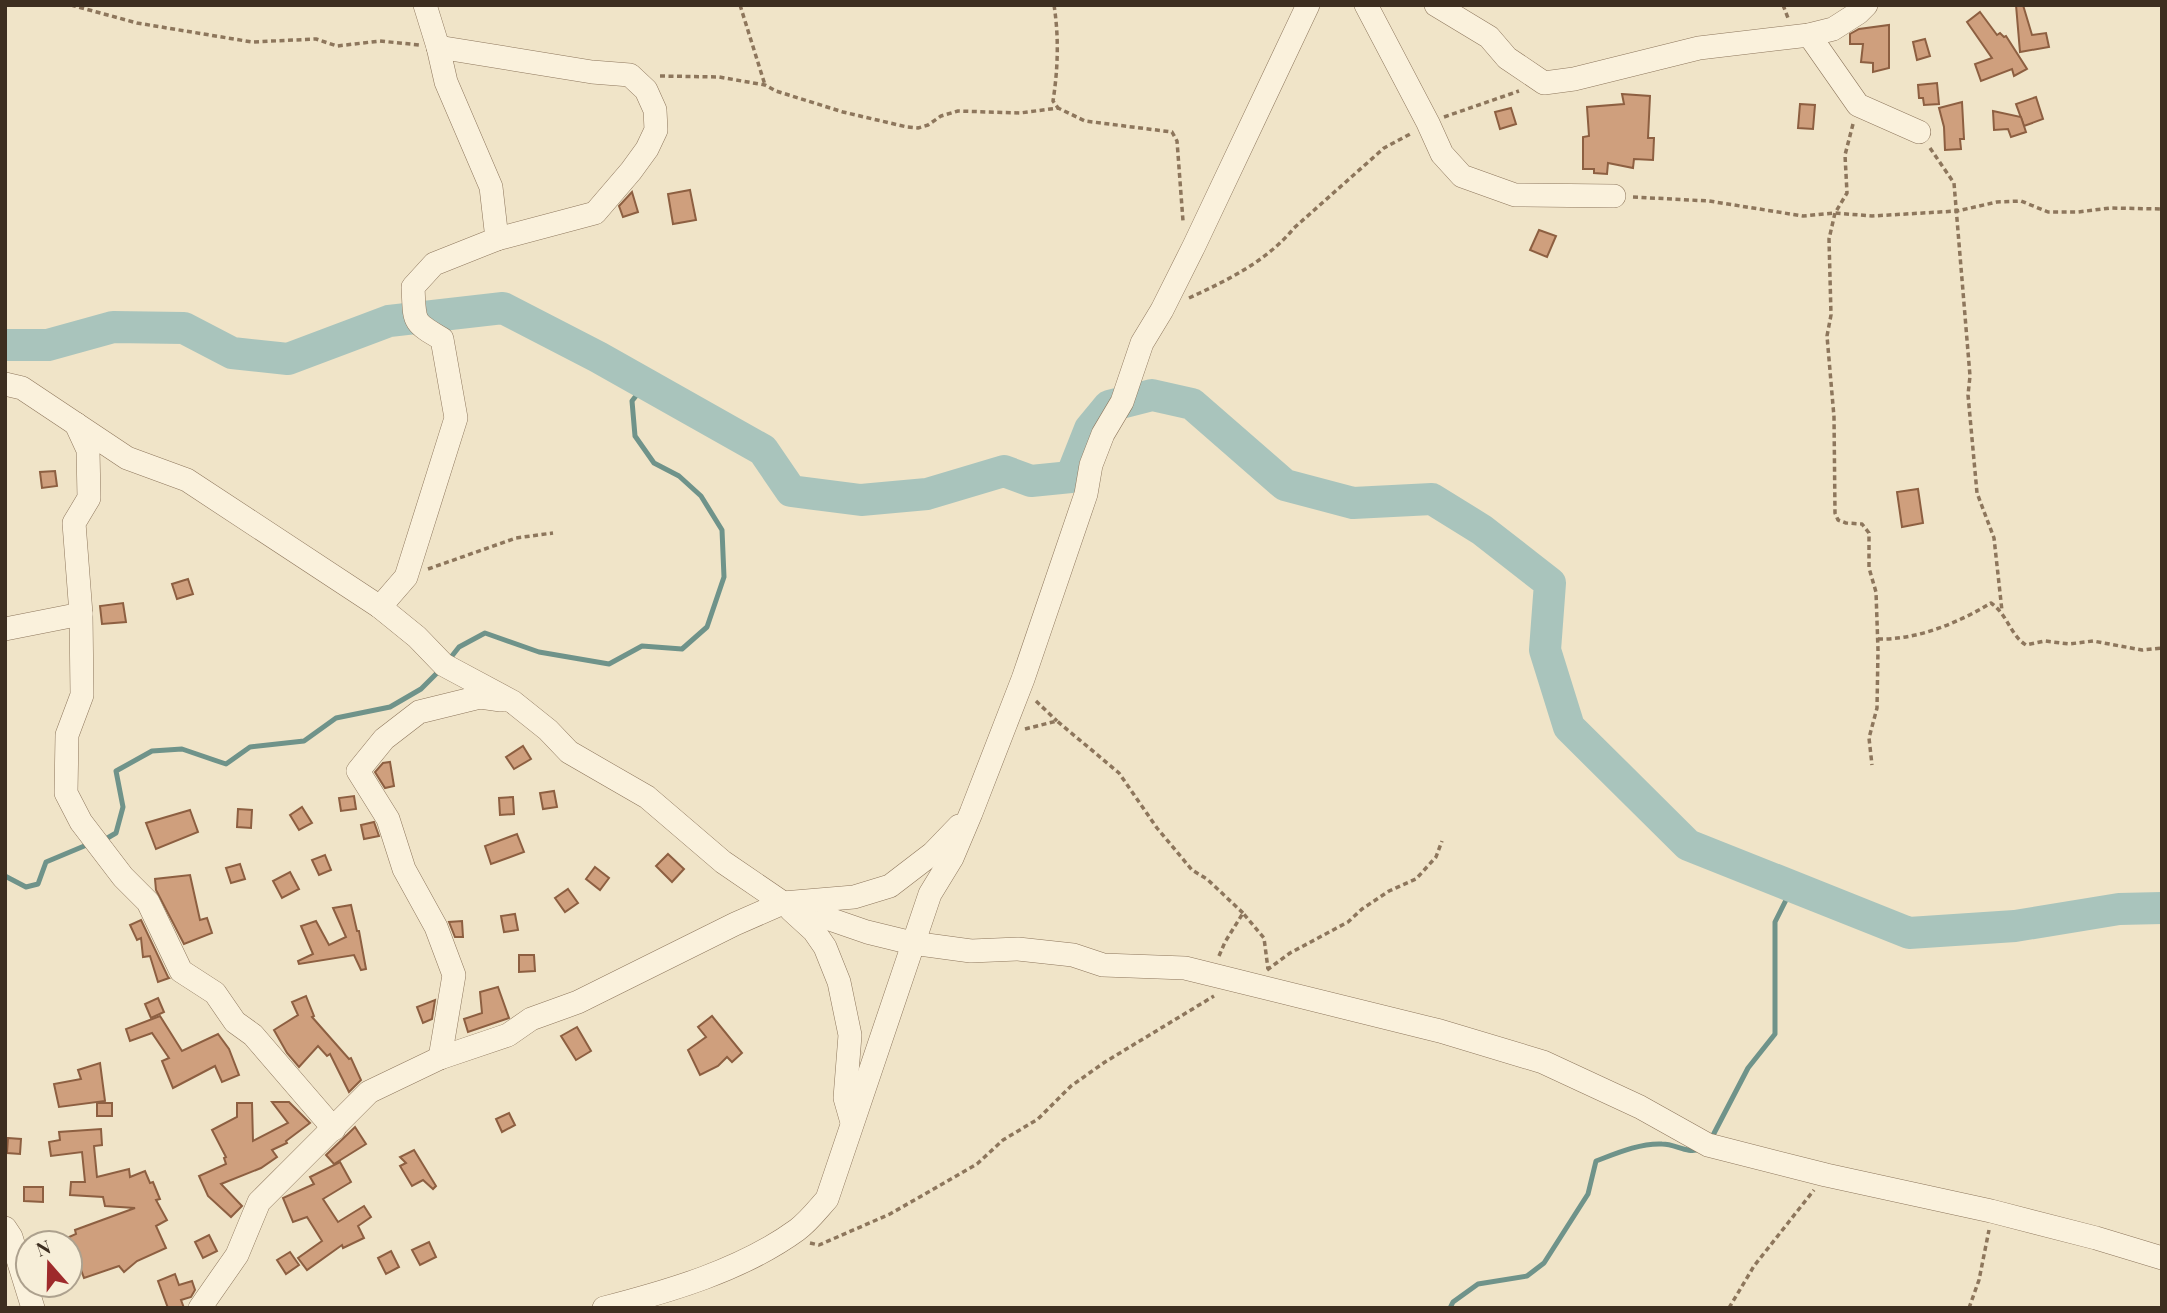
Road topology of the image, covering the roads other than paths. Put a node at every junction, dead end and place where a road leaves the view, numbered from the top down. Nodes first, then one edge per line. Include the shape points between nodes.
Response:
1 (425, 5) edge
2 (1308, 5) edge
3 (1366, 5) edge
4 (1436, 5) edge
5 (1866, 5) edge
6 (1809, 35) junction
7 (438, 47) junction
8 (1919, 132) road end
9 (1614, 196) road end
10 (497, 239) junction
11 (5, 384) edge
12 (76, 424) junction
13 (380, 607) junction
14 (81, 614) junction
15 (5, 629) edge
16 (513, 702) junction
17 (971, 813) junction
18 (783, 903) junction
19 (912, 943) junction
20 (440, 1058) junction
21 (852, 1122) junction
22 (334, 1129) junction
23 (5, 1227) edge
24 (2162, 1258) edge
25 (33, 1308) edge
26 (200, 1308) edge
27 (604, 1308) edge

1 - 7 street
2 - 17 street via 1194,246 1142,343 1122,402 1103,434 1023,679
3 - 9 street via 1442,154 1462,176 1515,195
4 - 6 street via 1489,37 1507,58 1544,83 1699,48
5 - 6 street via 1833,29
6 - 8 street via 1858,105
7 - 10 street via 446,82 491,187
7 - 10 street via 630,75 646,90 655,110 656,130 648,149 595,213
10 - 13 street via 434,264 413,287 418,326 442,339 456,418 406,577
11 - 12 street via 22,388
12 - 13 street via 127,458 187,480
12 - 14 street via 88,450 89,498 74,523
13 - 16 street via 444,665
14 - 15 street
14 - 22 street via 82,695 67,735 66,793 81,822 148,902 181,971 215,993 235,1022 253,1035
16 - 18 street via 569,752 647,797 723,862
16 - 20 street via 480,697 419,712 384,739 358,771 388,819 404,869 436,927 454,975
17 - 18 street via 933,853 890,886 854,897
17 - 19 street via 930,894
18 - 19 street
18 - 20 street via 578,1002 531,1019 508,1035
18 - 21 street via 814,931 833,963 850,1035 845,1098
19 - 21 street
19 - 24 street via 971,951 1018,949 1073,955 1103,965 1185,968 1440,1031 1543,1062 1708,1145 1991,1210
20 - 22 street via 369,1092
21 - 27 street via 827,1199 800,1228 743,1261
22 - 26 street via 259,1202 237,1255
23 - 25 street

